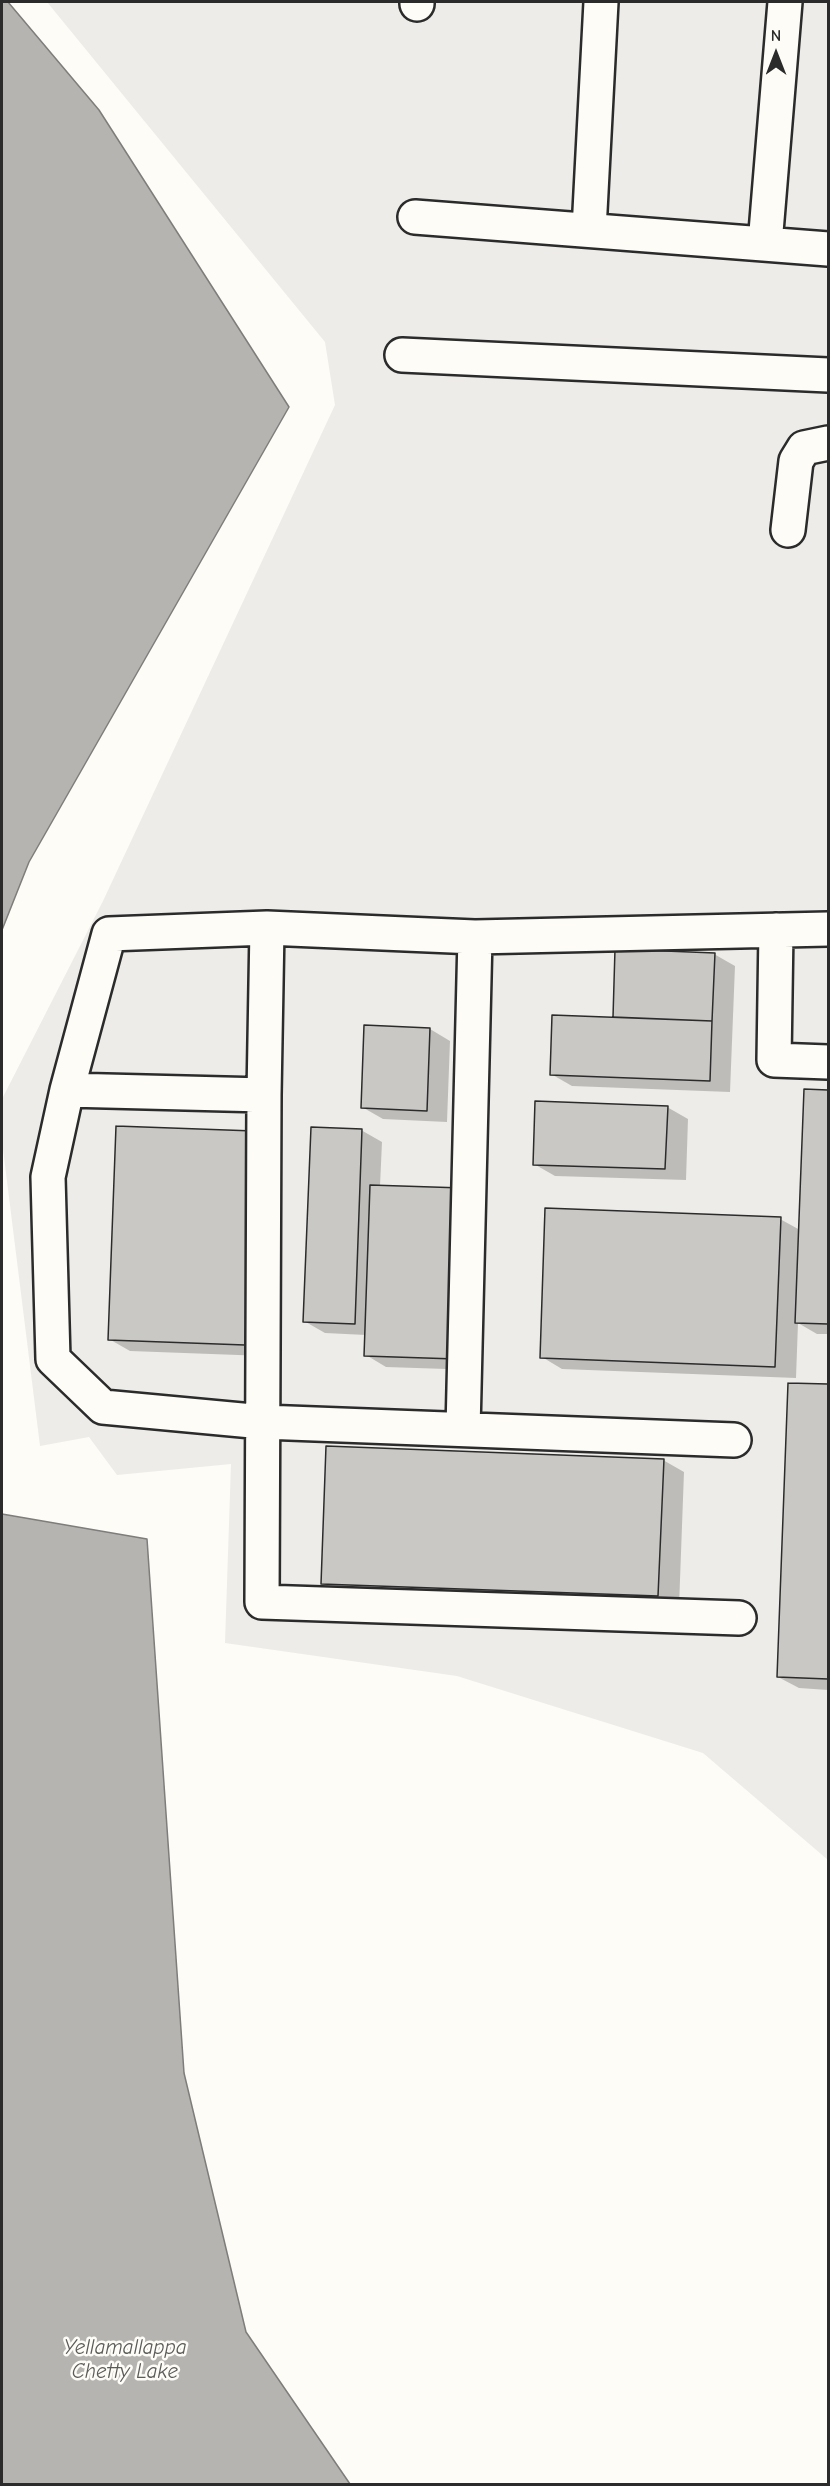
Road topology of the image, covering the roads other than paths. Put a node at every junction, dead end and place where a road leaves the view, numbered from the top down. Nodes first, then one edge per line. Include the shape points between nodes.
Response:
1 (601, 2) edge
2 (785, 2) edge
3 (415, 217) dead end
4 (589, 230) junction
5 (765, 244) junction
6 (828, 249) edge
7 (402, 355) dead end
8 (828, 375) edge
9 (828, 443) edge
10 (788, 530) dead end
11 (267, 927) junction
12 (828, 929) edge
13 (776, 930) junction
14 (475, 937) junction
15 (828, 1062) edge
16 (67, 1090) junction
17 (264, 1095) junction
18 (263, 1422) junction
19 (463, 1430) junction
20 (734, 1440) dead end
21 (739, 1618) dead end

1 - 4 street
2 - 5 street
3 - 4 street
4 - 5 street
5 - 6 street
7 - 8 street
9 - 10 street via 804,448 796,461
11 - 14 street
11 - 16 street via 108,934
11 - 17 street
12 - 13 street
13 - 14 street
13 - 15 street via 774,1060
14 - 19 street
16 - 17 street
16 - 18 street via 48,1177 53,1359 103,1407
17 - 18 street
18 - 19 street
18 - 21 street via 262,1602
19 - 20 street

